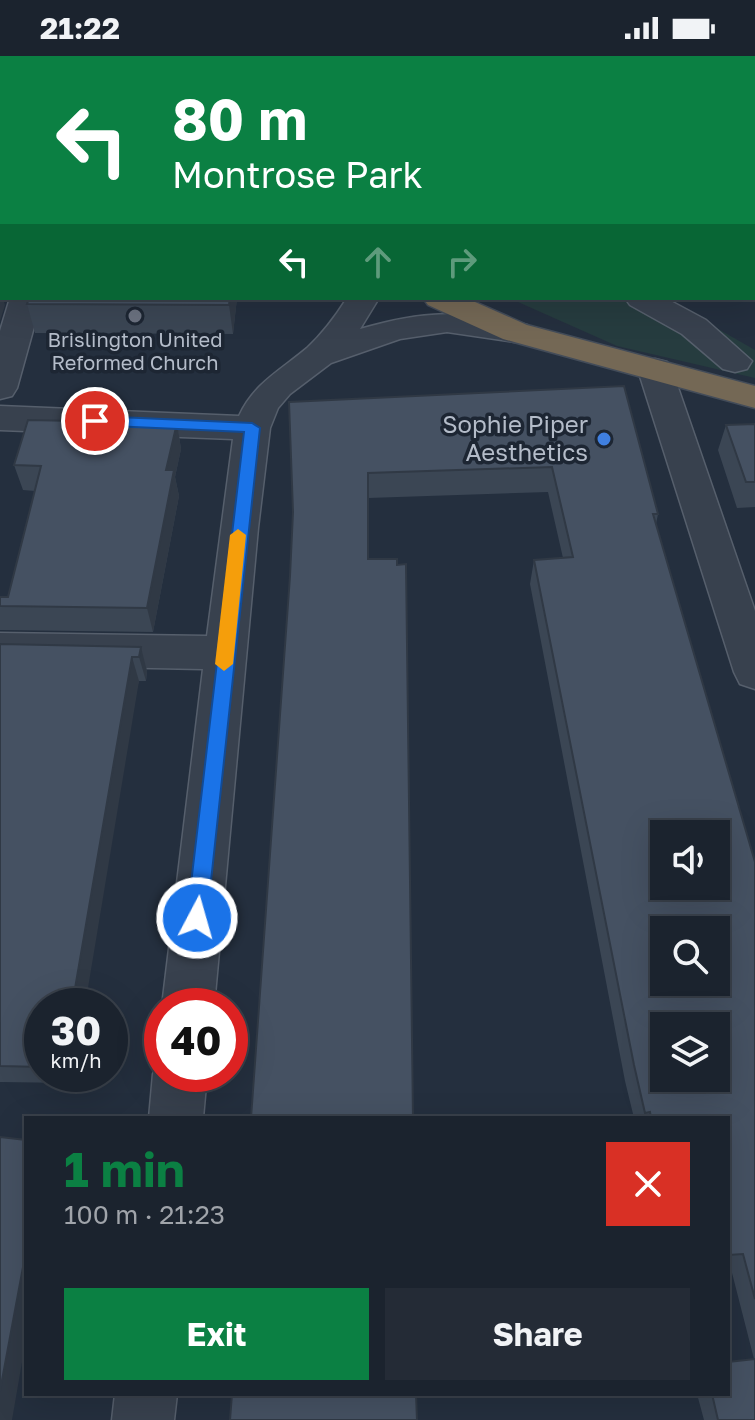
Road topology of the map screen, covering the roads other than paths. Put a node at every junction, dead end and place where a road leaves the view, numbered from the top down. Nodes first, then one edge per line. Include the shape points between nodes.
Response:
1 (25, 300) edge
2 (362, 300) edge
3 (443, 300) edge
4 (645, 300) edge
5 (515, 332) junction
6 (318, 356) junction
7 (735, 361) dead end
8 (655, 370) junction
9 (0, 388) edge
10 (755, 397) edge
11 (0, 418) edge
12 (252, 428) junction
13 (0, 649) edge
14 (225, 653) junction
15 (755, 672) edge
16 (190, 988) edge
17 (178, 1092) edge
18 (176, 1116) edge
19 (146, 1396) edge
20 (143, 1420) edge

1 - 9 street
2 - 6 street
3 - 5 highway
4 - 7 street via 694,327
5 - 6 street via 428,323 389,329
5 - 8 highway
6 - 12 street via 278,386 262,404
8 - 10 highway
8 - 15 street
11 - 12 street
12 - 14 street
13 - 14 street
14 - 16 street
17 - 18 street
19 - 20 street

